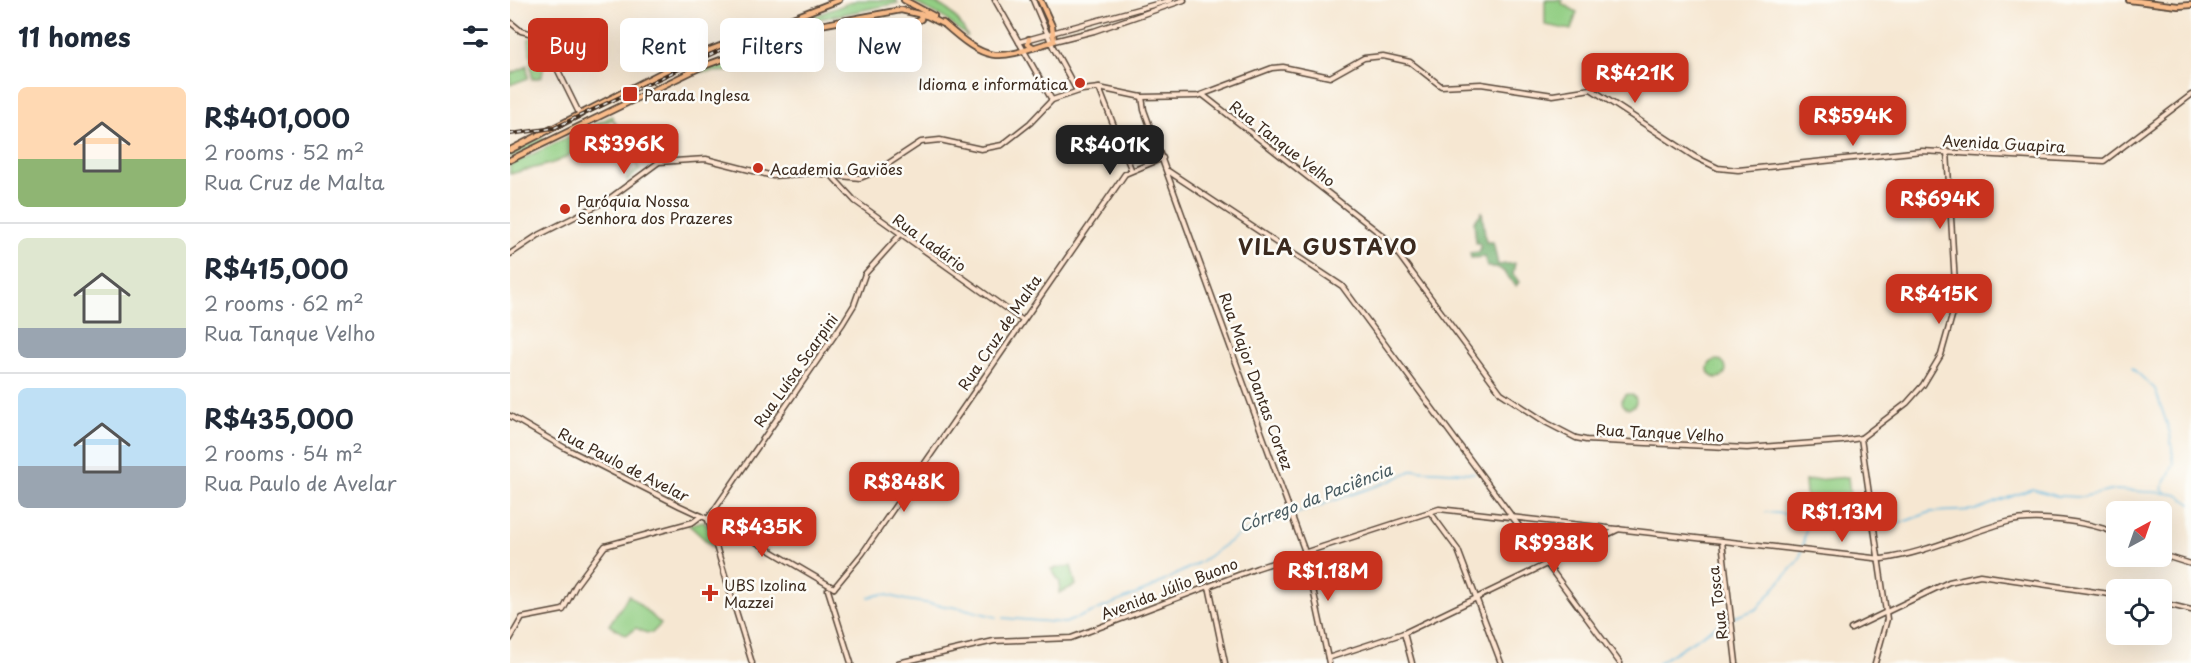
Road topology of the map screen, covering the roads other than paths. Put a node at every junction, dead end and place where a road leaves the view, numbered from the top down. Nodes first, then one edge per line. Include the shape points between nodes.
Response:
1 (839, 0) edge
2 (904, 0) edge
3 (995, 0) edge
4 (1033, 0) edge
5 (1040, 0) edge
6 (1171, 0) edge
7 (1184, 0) edge
8 (2129, 0) edge
9 (2191, 5) edge
10 (920, 14) junction
11 (1120, 15) junction
12 (921, 18) edge
13 (1122, 21) junction
14 (510, 22) edge
15 (944, 24) junction
16 (1051, 33) junction
17 (1029, 39) junction
18 (1019, 42) junction
19 (1053, 42) junction
20 (1034, 47) junction
21 (1024, 50) junction
22 (708, 51) edge
23 (708, 64) edge
24 (663, 72) edge
25 (689, 72) edge
26 (1099, 88) junction
27 (1077, 91) junction
28 (1203, 95) junction
29 (2191, 95) edge
30 (1142, 97) junction
31 (1052, 100) junction
32 (588, 110) junction
33 (580, 115) junction
34 (585, 124) junction
35 (566, 133) junction
36 (510, 150) edge
37 (1947, 151) junction
38 (1163, 158) junction
39 (510, 160) edge
40 (1131, 169) junction
41 (1168, 171) junction
42 (832, 175) junction
43 (900, 235) junction
44 (510, 254) edge
45 (1022, 320) junction
46 (510, 416) edge
47 (1861, 438) junction
48 (1430, 512) junction
49 (701, 516) junction
50 (1511, 516) junction
51 (708, 519) junction
52 (1619, 529) junction
53 (2106, 530) edge
54 (1722, 541) junction
55 (1305, 552) junction
56 (2172, 558) edge
57 (1878, 559) junction
58 (2191, 564) edge
59 (1548, 565) junction
60 (1209, 586) junction
61 (831, 588) junction
62 (2106, 593) edge
63 (1476, 600) junction
64 (2172, 605) edge
65 (2191, 610) edge
66 (1886, 612) junction
67 (1851, 629) dead end
68 (1404, 633) junction
69 (510, 639) edge
70 (1328, 660) edge
71 (752, 663) edge
72 (851, 663) edge
73 (898, 663) edge
74 (1225, 663) edge
75 (1412, 663) edge
76 (1501, 663) edge
77 (1620, 663) edge
78 (1736, 663) edge
79 (1875, 663) edge

1 - 22 main road
2 - 15 main road
3 - 18 street
4 - 16 street
5 - 16 main road
6 - 11 street
7 - 13 street
8 - 9 main road
10 - 12 main road
10 - 15 main road
10 - 23 main road via 886,11 815,26
11 - 13 street
11 - 16 street
13 - 19 street
14 - 33 street via 541,36
15 - 21 main road via 966,44 988,56
16 - 17 street
16 - 19 main road
17 - 18 street
17 - 20 main road via 1028,44
18 - 21 street
19 - 20 main road
19 - 27 street
20 - 21 main road
21 - 31 street
24 - 32 main road
25 - 34 main road
26 - 27 street, Avenida Guapira
26 - 30 street, Avenida Guapira
26 - 40 street
27 - 31 street, Avenida Guapira
28 - 30 street, Avenida Guapira
28 - 37 street, Avenida Guapira via 1272,68 1330,77 1364,58 1383,56 1410,62 1441,86 1481,84 1553,95 1590,88 1718,168 1761,169 1895,153
28 - 47 street, Rua Tanque Velho via 1387,239 1497,389 1552,426 1578,439 1663,445 1767,448
29 - 37 street, Avenida Guapira via 2104,161
30 - 38 street, Rua Major Dantas Cortez
31 - 42 street via 1024,129 995,148 981,149 940,140 921,142 867,176
32 - 33 main road
32 - 34 main road
33 - 35 main road via 580,123
33 - 36 main road
34 - 35 main road
35 - 39 main road
37 - 47 street via 1955,297 1945,346 1911,399
38 - 40 street
38 - 41 street, Rua Major Dantas Cortez
40 - 45 street, Rua Cruz de Malta
41 - 50 street via 1342,286
41 - 55 street, Rua Major Dantas Cortez
42 - 43 street, Rua Ladário via 855,201
42 - 44 street via 773,176 706,159 659,162 606,201
43 - 45 street, Rua Ladário
43 - 51 street, Rua Luísa Scarpini via 866,274 843,324
45 - 61 street, Rua Cruz de Malta via 840,584
46 - 49 street, Rua Paulo de Avelar
47 - 57 street
48 - 50 street, Avenida Júlio Buono via 1444,509
48 - 55 street, Avenida Júlio Buono
48 - 63 street via 1458,550
49 - 51 street, Rua Paulo de Avelar
49 - 69 street via 693,522 605,546 576,584 563,610 522,618
50 - 52 street, Avenida Júlio Buono
50 - 59 street
51 - 61 street, Rua Paulo de Avelar via 749,538
51 - 71 street
52 - 54 street, Avenida Júlio Buono
52 - 59 street
53 - 57 street, Avenida Júlio Buono via 2069,522 2015,521 1929,550
54 - 57 street, Avenida Júlio Buono
54 - 78 street, Rua Tosca
55 - 60 street, Avenida Júlio Buono
55 - 70 street, Rua Major Dantas Cortez
56 - 58 street
57 - 66 street
59 - 63 street
59 - 77 street
60 - 73 street, Avenida Júlio Buono via 1071,638 994,641
60 - 74 street
61 - 72 street
62 - 66 street via 1984,574 1949,582
63 - 68 street
63 - 76 street
64 - 65 street
66 - 67 street
66 - 79 street
68 - 70 street
68 - 75 street

